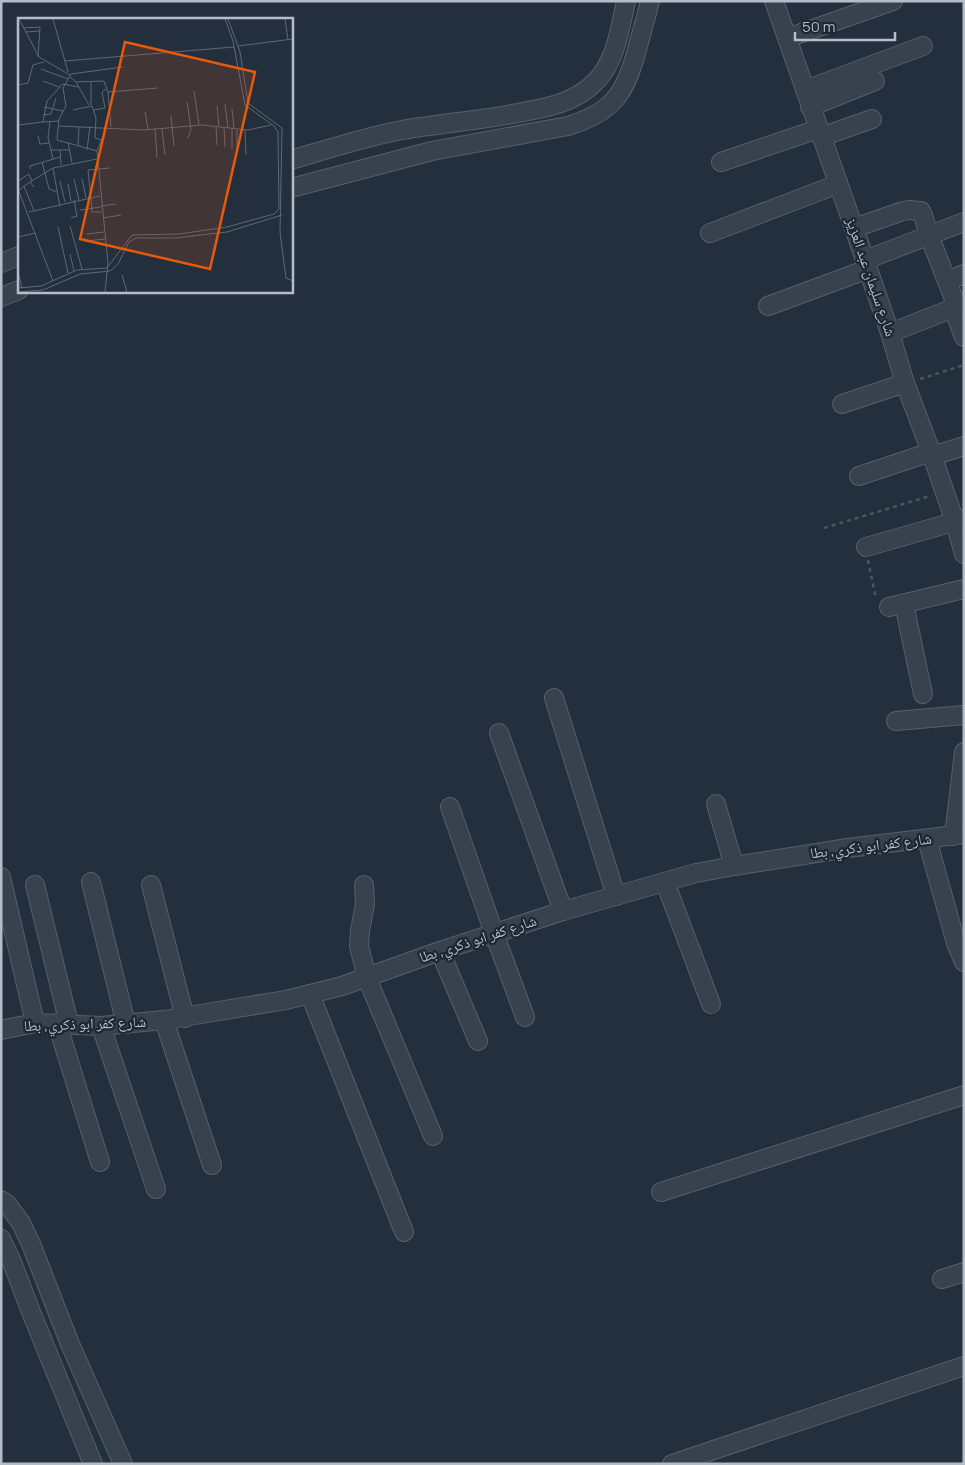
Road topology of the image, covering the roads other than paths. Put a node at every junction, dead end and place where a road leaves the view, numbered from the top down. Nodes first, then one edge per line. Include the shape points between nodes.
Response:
1 (626, 1) edge
2 (650, 1) edge
3 (774, 1) edge
4 (893, 1) edge
5 (786, 38) junction
6 (923, 46) dead end
7 (875, 81) dead end
8 (808, 98) junction
9 (872, 119) dead end
10 (820, 133) junction
11 (292, 160) edge
12 (721, 162) dead end
13 (838, 184) junction
14 (292, 188) edge
15 (964, 222) edge
16 (854, 228) junction
17 (710, 233) dead end
18 (929, 236) junction
19 (18, 256) edge
20 (1, 263) edge
21 (866, 264) junction
22 (964, 274) edge
23 (947, 281) junction
24 (18, 290) edge
25 (1, 297) edge
26 (768, 306) dead end
27 (958, 306) edge
28 (890, 333) junction
29 (964, 336) edge
30 (905, 383) junction
31 (842, 404) dead end
32 (964, 446) edge
33 (932, 454) junction
34 (859, 476) dead end
35 (959, 520) edge
36 (866, 547) road end
37 (964, 554) edge
38 (964, 589) edge
39 (923, 694) dead end
40 (554, 698) dead end
41 (964, 715) edge
42 (896, 721) dead end
43 (499, 733) dead end
44 (964, 752) edge
45 (716, 804) dead end
46 (450, 807) dead end
47 (959, 835) edge
48 (927, 839) junction
49 (734, 866) junction
50 (1, 877) edge
51 (91, 882) dead end
52 (665, 882) junction
53 (364, 884) dead end
54 (35, 885) dead end
55 (151, 885) dead end
56 (616, 896) junction
57 (563, 911) junction
58 (959, 931) edge
59 (494, 933) junction
60 (440, 951) junction
61 (964, 962) edge
62 (366, 978) junction
63 (310, 994) junction
64 (711, 1004) dead end
65 (525, 1017) dead end
66 (185, 1018) junction
67 (164, 1020) junction
68 (36, 1023) junction
69 (63, 1024) junction
70 (126, 1024) junction
71 (101, 1026) junction
72 (1, 1030) edge
73 (478, 1041) dead end
74 (964, 1095) edge
75 (433, 1136) dead end
76 (100, 1162) dead end
77 (212, 1165) dead end
78 (156, 1188) dead end
79 (661, 1192) dead end
80 (1, 1200) edge
81 (404, 1232) dead end
82 (1, 1239) edge
83 (964, 1272) edge
84 (942, 1280) dead end
85 (964, 1366) edge
86 (93, 1464) edge
87 (123, 1464) edge
88 (672, 1464) edge

1 - 11 street via 606,68 590,88 571,99 527,111 401,130
2 - 14 street via 626,84 611,103 584,121 432,151
3 - 5 street, شارع سليمان عبد العزيز
4 - 5 street
5 - 8 street, شارع سليمان عبد العزيز
6 - 8 street
7 - 8 street
8 - 10 street, شارع سليمان عبد العزيز
9 - 10 street
10 - 12 street
10 - 13 street, شارع سليمان عبد العزيز
13 - 16 street, شارع سليمان عبد العزيز
13 - 17 street
15 - 18 street
16 - 18 street via 903,211 917,210 923,215
16 - 21 street, شارع سليمان عبد العزيز
18 - 21 street
18 - 23 street
19 - 20 street
21 - 26 street
21 - 28 street, شارع سليمان عبد العزيز
22 - 23 street
23 - 27 street
24 - 25 street
27 - 28 street
27 - 29 street
28 - 30 street, شارع سليمان عبد العزيز
30 - 31 street
30 - 33 street, شارع سليمان عبد العزيز
32 - 33 street
33 - 34 street
33 - 35 street, شارع سليمان عبد العزيز via 944,492
35 - 36 street
35 - 37 street, شارع سليمان عبد العزيز
38 - 39 street via 896,606
40 - 56 street
41 - 42 street
43 - 57 street
44 - 47 street
45 - 49 street
46 - 59 street
47 - 48 street, شارع كفر ابو ذكري, بطا
48 - 49 street, شارع كفر ابو ذكري, بطا
48 - 58 street
49 - 52 street, شارع كفر ابو ذكري, بطا
50 - 68 street
51 - 70 street
52 - 56 street, شارع كفر ابو ذكري, بطا
52 - 64 street
53 - 62 street via 365,904 359,946
54 - 69 street
55 - 66 street
56 - 57 street, شارع كفر ابو ذكري, بطا
57 - 59 street, شارع كفر ابو ذكري, بطا
58 - 61 street
59 - 60 street, شارع كفر ابو ذكري, بطا
59 - 65 street
60 - 62 street, شارع كفر ابو ذكري, بطا
60 - 73 street
62 - 63 street, شارع كفر ابو ذكري, بطا
62 - 75 street
63 - 66 street, شارع كفر ابو ذكري, بطا
63 - 81 street
66 - 67 street, شارع كفر ابو ذكري, بطا
67 - 70 street, شارع كفر ابو ذكري, بطا
67 - 77 street
68 - 69 street, شارع كفر ابو ذكري, بطا
68 - 72 street, شارع كفر ابو ذكري, بطا
69 - 71 street, شارع كفر ابو ذكري, بطا
69 - 76 street
70 - 71 street, شارع كفر ابو ذكري, بطا
71 - 78 street
74 - 79 street
80 - 87 street via 18,1218 28,1237 70,1344
82 - 86 street
83 - 84 street
85 - 88 street

